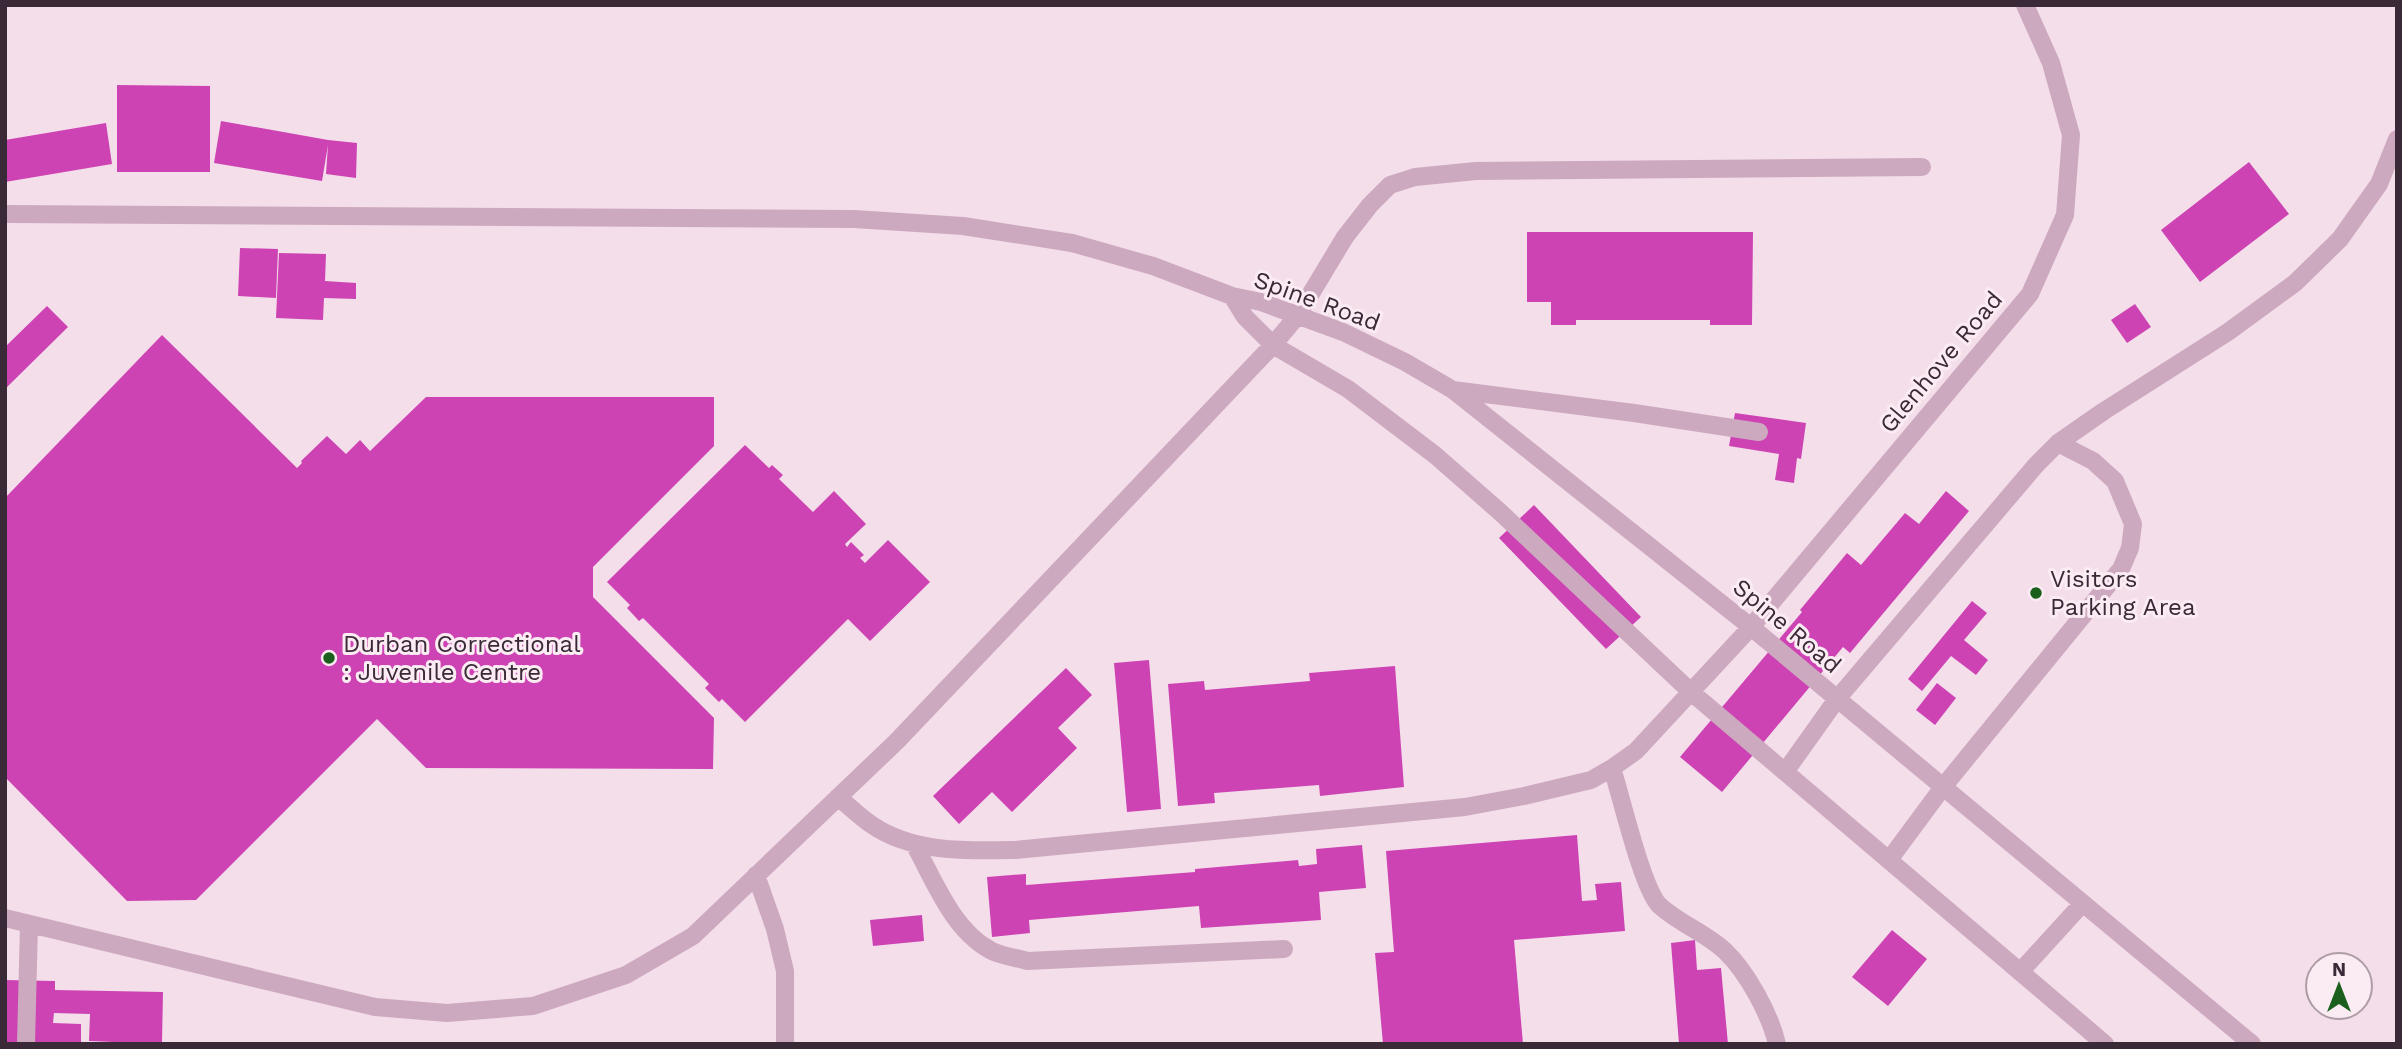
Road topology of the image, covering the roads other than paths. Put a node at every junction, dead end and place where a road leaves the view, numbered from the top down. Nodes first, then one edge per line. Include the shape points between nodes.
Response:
1 (2025, 5) edge
2 (2397, 139) edge
3 (1922, 167) dead end
4 (5, 214) edge
5 (1232, 296) junction
6 (1298, 315) junction
7 (1273, 345) junction
8 (1454, 390) junction
9 (1759, 432) dead end
10 (2058, 443) junction
11 (1751, 627) junction
12 (1691, 692) junction
13 (1837, 699) junction
14 (1612, 768) junction
15 (1785, 772) junction
16 (1943, 787) junction
17 (838, 797) junction
18 (914, 844) junction
19 (1889, 860) junction
20 (756, 875) junction
21 (2082, 904) junction
22 (5, 918) edge
23 (29, 924) junction
24 (1284, 949) dead end
25 (2021, 972) junction
26 (26, 1044) edge
27 (785, 1044) edge
28 (1777, 1044) edge
29 (2105, 1044) edge
30 (2252, 1044) edge

1 - 11 street, Glenhove Road via 2052,63 2071,135 2065,215 2030,294
2 - 10 street via 2379,184 2340,239 2295,283
3 - 6 street via 1476,171 1415,177 1390,185 1370,205
4 - 5 street via 854,219 963,226 1072,243 1153,266
5 - 6 street, Spine Road
5 - 7 street, Spine Road via 1245,317
6 - 7 street
6 - 8 street, Spine Road via 1343,332
7 - 12 street, Spine Road via 1348,389 1435,455
7 - 17 street via 897,741
8 - 9 street
8 - 11 street, Spine Road
10 - 13 street
10 - 16 street via 2093,461 2115,481 2133,524 2130,548 2121,569
11 - 12 street, Glenhove Road
11 - 13 street, Spine Road
12 - 14 street, Glenhove Road via 1636,751
12 - 15 street, Spine Road
13 - 15 street
13 - 16 street, Spine Road
14 - 18 street, Glenhove Road via 1591,780 1465,807 1015,850 957,851
14 - 28 street via 1648,886 1659,904 1725,952 1756,992
15 - 19 street, Spine Road
16 - 19 street
16 - 21 street, Spine Road
17 - 18 street, Glenhove Road via 874,827
17 - 20 street
18 - 24 street via 969,936 992,952 1027,961
19 - 25 street, Spine Road
20 - 23 street via 693,936 626,975 534,1006 447,1013 375,1007
20 - 27 street via 785,971
21 - 25 street
21 - 30 street, Spine Road
22 - 23 street
23 - 26 street
25 - 29 street, Spine Road

